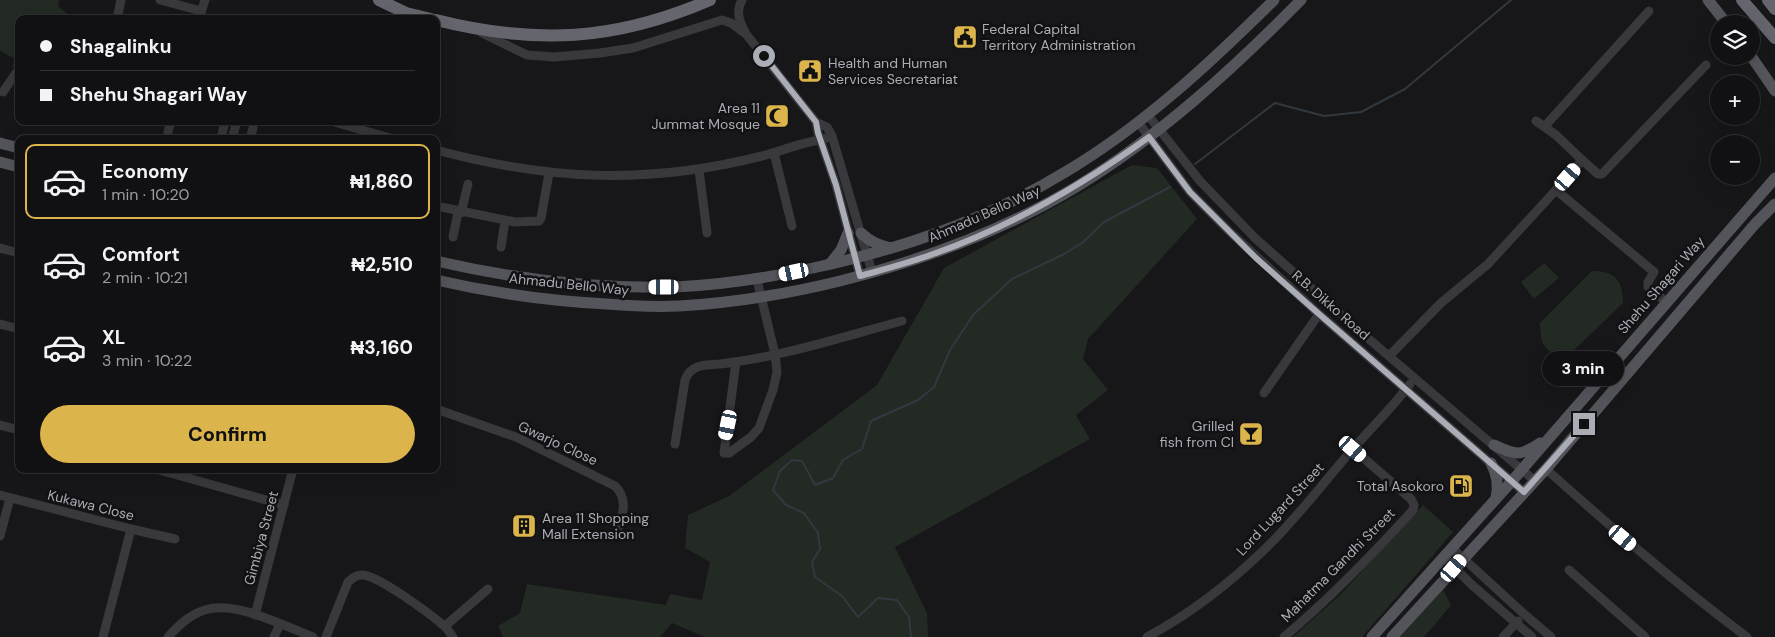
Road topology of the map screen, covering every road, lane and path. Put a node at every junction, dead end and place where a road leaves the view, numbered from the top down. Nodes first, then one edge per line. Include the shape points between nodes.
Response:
1 (122, 0) edge
2 (160, 0) edge
3 (205, 0) edge
4 (379, 0) edge
5 (701, 0) edge
6 (710, 0) edge
7 (742, 0) edge
8 (1274, 0) edge
9 (1301, 0) edge
10 (1708, 0) edge
11 (1742, 0) edge
12 (1768, 0) edge
13 (1775, 8) edge
14 (1649, 11) dead end
15 (679, 14) junction
16 (118, 15) edge
17 (200, 15) edge
18 (417, 15) edge
19 (1720, 15) edge
20 (440, 21) edge
21 (475, 30) junction
22 (746, 34) junction
23 (1775, 38) edge
24 (1706, 65) dead end
25 (1757, 65) edge
26 (15, 74) edge
27 (1775, 91) edge
28 (3, 92) dead end
29 (1148, 114) junction
30 (1536, 121) dead end
31 (816, 122) junction
32 (1138, 122) junction
33 (170, 125) edge
34 (345, 125) edge
35 (1545, 126) junction
36 (253, 128) dead end
37 (1159, 129) junction
38 (830, 131) junction
39 (168, 132) dead end
40 (251, 135) edge
41 (379, 135) edge
42 (819, 137) junction
43 (1149, 137) junction
44 (0, 143) edge
45 (15, 147) edge
46 (440, 151) edge
47 (774, 153) junction
48 (1582, 160) junction
49 (0, 162) edge
50 (15, 166) edge
51 (699, 170) junction
52 (549, 173) junction
53 (1775, 178) edge
54 (468, 184) dead end
55 (1556, 190) junction
56 (1775, 204) edge
57 (440, 207) edge
58 (459, 212) junction
59 (506, 220) junction
60 (792, 226) dead end
61 (707, 233) dead end
62 (848, 233) junction
63 (861, 233) junction
64 (453, 237) dead end
65 (501, 247) dead end
66 (0, 248) edge
67 (893, 248) junction
68 (15, 252) edge
69 (868, 255) junction
70 (855, 259) junction
71 (440, 262) edge
72 (830, 264) junction
73 (872, 272) junction
74 (860, 276) junction
75 (757, 280) junction
76 (440, 281) edge
77 (761, 298) junction
78 (1666, 302) junction
79 (1319, 314) junction
80 (902, 321) dead end
81 (0, 324) edge
82 (15, 328) edge
83 (775, 354) junction
84 (1390, 355) junction
85 (736, 362) junction
86 (1414, 378) junction
87 (1406, 389) junction
88 (1264, 393) dead end
89 (440, 410) edge
90 (0, 425) edge
91 (15, 429) edge
92 (1548, 438) junction
93 (675, 444) dead end
94 (1494, 445) junction
95 (1353, 449) junction
96 (1491, 463) junction
97 (1522, 469) junction
98 (1546, 469) junction
99 (170, 473) edge
100 (292, 473) edge
101 (1512, 481) junction
102 (1535, 481) junction
103 (1524, 492) junction
104 (0, 495) edge
105 (10, 498) junction
106 (1496, 498) junction
107 (284, 505) junction
108 (131, 529) junction
109 (0, 536) edge
110 (617, 536) dead end
111 (175, 539) dead end
112 (1452, 548) junction
113 (1444, 557) junction
114 (1462, 558) junction
115 (1454, 568) junction
116 (1569, 570) dead end
117 (488, 590) dead end
118 (1524, 614) junction
119 (255, 615) junction
120 (1515, 623) junction
121 (280, 624) junction
122 (444, 626) junction
123 (1642, 636) edge
124 (103, 637) edge
125 (168, 637) edge
126 (274, 637) edge
127 (313, 637) edge
128 (326, 637) edge
129 (453, 637) edge
130 (1147, 637) edge
131 (1284, 637) edge
132 (1372, 637) edge
133 (1392, 637) edge
134 (1503, 637) edge
135 (1532, 637) edge
136 (1551, 637) edge
137 (1747, 637) edge

1 - 16 street
2 - 17 street
3 - 17 street
4 - 18 highway
5 - 15 street
6 - 15 highway
7 - 22 street via 738,20
8 - 29 main road, Ahmadu Bello Way via 1214,59
9 - 37 main road, Ahmadu Bello Way via 1224,74
10 - 19 main road
11 - 23 highway
12 - 13 highway
14 - 35 street
15 - 21 highway via 579,36 534,36
20 - 21 highway
21 - 22 street via 527,55 554,57 633,48 722,20 731,22
22 - 31 street
24 - 48 street via 1602,174
25 - 27 main road
26 - 28 street
29 - 32 main road, Ahmadu Bello Way
29 - 37 street, R.B. Dikko Road
30 - 35 street
31 - 38 street
31 - 42 street
32 - 43 street, R.B. Dikko Road
32 - 67 main road, Ahmadu Bello Way via 1104,148 1042,186 957,226
33 - 39 street
34 - 41 street
35 - 48 street
36 - 40 street
37 - 43 main road, Ahmadu Bello Way
37 - 84 street, R.B. Dikko Road via 1200,182 1255,238
38 - 42 street
38 - 63 street
42 - 47 street
42 - 62 street
43 - 73 main road, Ahmadu Bello Way via 1076,187 1010,222 933,255
43 - 79 street, R.B. Dikko Road via 1190,192
44 - 45 main road
46 - 52 street
47 - 51 street
47 - 60 street
48 - 55 street
49 - 50 main road
51 - 52 street via 625,176
51 - 61 street
52 - 59 street via 540,220
53 - 78 main road, Shehu Shagari Way
54 - 58 street
55 - 78 street via 1654,272 1648,287
55 - 84 street via 1488,264 1441,303
56 - 98 main road
57 - 58 street
58 - 59 street
58 - 64 street
59 - 65 street
62 - 70 street
62 - 72 main road
63 - 67 main road via 876,244
63 - 69 street
66 - 68 street
67 - 69 main road, Ahmadu Bello Way
69 - 70 main road, Ahmadu Bello Way
69 - 73 street
70 - 72 main road, Ahmadu Bello Way
70 - 74 street
71 - 75 main road, Ahmadu Bello Way via 582,284 676,287
72 - 75 main road, Ahmadu Bello Way
73 - 74 main road, Ahmadu Bello Way
74 - 77 main road, Ahmadu Bello Way
75 - 77 street
76 - 77 main road, Ahmadu Bello Way via 531,297 632,306 678,306
77 - 83 street
78 - 92 main road, Shehu Shagari Way
79 - 87 street, R.B. Dikko Road
79 - 88 street
80 - 83 street
81 - 82 street
83 - 85 street
83 - 85 street via 777,372 759,428 751,438 724,453
84 - 86 street, R.B. Dikko Road
85 - 93 street via 700,366 688,371
86 - 87 street, Lord Lugard Street
86 - 94 street, R.B. Dikko Road
87 - 95 street, Lord Lugard Street
87 - 96 street, R.B. Dikko Road
89 - 110 street, Gwarjo Close via 516,437 616,486 623,493 624,501
90 - 91 street
92 - 94 main road via 1520,454 1508,453
92 - 97 main road, Shehu Shagari Way
94 - 97 street, R.B. Dikko Road
95 - 130 street, Lord Lugard Street via 1266,548 1206,598
95 - 131 street, Mahatma Gandhi Street via 1411,499 1413,510 1310,616
96 - 101 street, R.B. Dikko Road
96 - 106 main road via 1498,483
97 - 101 main road, Shehu Shagari Way
97 - 102 street, R.B. Dikko Road
98 - 102 main road
98 - 137 street via 1631,544
99 - 107 street
100 - 107 street, Gimbiya Street
101 - 103 street, R.B. Dikko Road
101 - 106 main road, Shehu Shagari Way
102 - 103 main road
103 - 114 main road
104 - 105 street, Kukawa Close
105 - 108 street, Kukawa Close
105 - 109 street
106 - 112 main road, Shehu Shagari Way
107 - 119 street, Gimbiya Street
108 - 111 street, Kukawa Close
108 - 124 street
112 - 113 main road, Shehu Shagari Way
112 - 114 street
113 - 115 street
113 - 132 main road, Shehu Shagari Way
114 - 115 main road
114 - 118 street
115 - 120 street
115 - 133 main road
116 - 123 street
117 - 122 street
118 - 120 street
118 - 136 street
119 - 121 street
119 - 125 street via 234,609 206,609 182,622
120 - 134 street
120 - 135 street
121 - 126 street
121 - 127 street
122 - 128 street via 411,600 362,575 348,582
122 - 129 street

